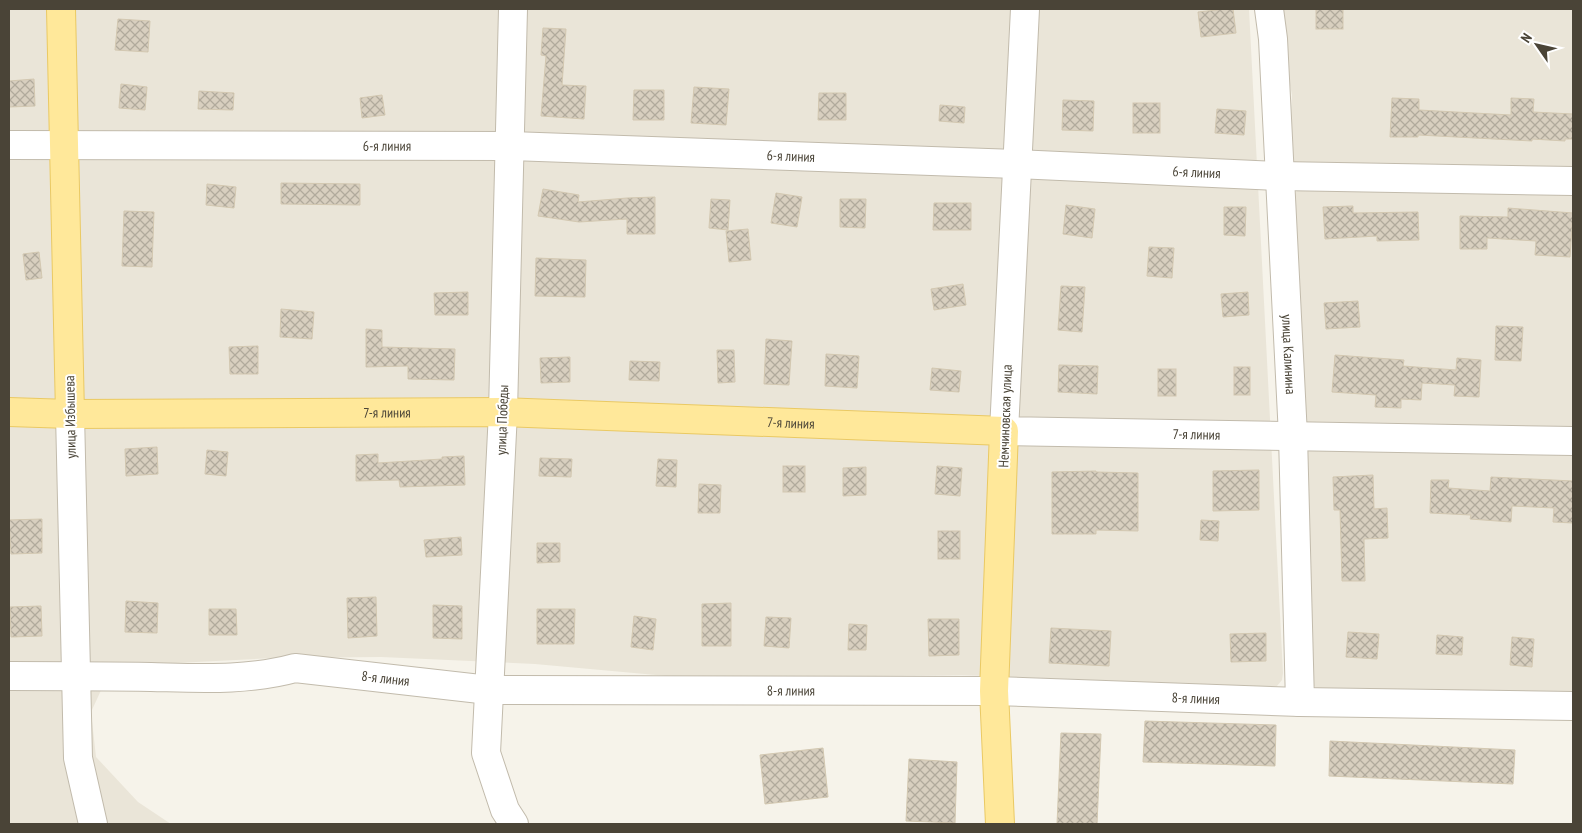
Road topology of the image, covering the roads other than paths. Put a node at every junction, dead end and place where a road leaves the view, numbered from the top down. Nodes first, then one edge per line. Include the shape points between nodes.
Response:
1 (61, 9) edge
2 (513, 9) edge
3 (1025, 9) edge
4 (1269, 9) edge
5 (9, 145) edge
6 (64, 146) junction
7 (511, 146) junction
8 (1016, 164) junction
9 (1279, 176) junction
10 (1573, 181) edge
11 (9, 412) edge
12 (503, 412) junction
13 (70, 414) junction
14 (1004, 431) junction
15 (1293, 436) junction
16 (1573, 442) edge
17 (76, 675) junction
18 (9, 676) edge
19 (489, 690) junction
20 (994, 691) junction
21 (1300, 702) junction
22 (1573, 706) edge
23 (93, 824) edge
24 (514, 824) edge
25 (1000, 824) edge

1 - 6 main road, улица Избышева
2 - 7 street, улица Победы
3 - 8 street, Немчиновская улица
4 - 9 street, улица Калинина
5 - 6 street, 6-я линия
6 - 7 street, 6-я линия
6 - 13 main road, улица Избышева
7 - 8 street, 6-я линия
7 - 12 street, улица Победы
8 - 9 street, 6-я линия
8 - 14 street, Немчиновская улица
9 - 10 street, 6-я линия
9 - 15 street, улица Калинина
11 - 13 main road, 7-я линия
12 - 13 main road, 7-я линия
12 - 14 main road, 7-я линия
12 - 19 street, улица Победы
13 - 17 street, улица Избышева
14 - 15 street, 7-я линия
14 - 20 main road, Немчиновская улица
15 - 16 street, 7-я линия
15 - 21 street, улица Калинина
17 - 18 street, 8-я линия
17 - 19 street, 8-я линия via 219,678 275,674 295,668
17 - 23 street, улица Избышева via 78,758
19 - 20 street, 8-я линия
19 - 24 street, улица Победы via 486,753 505,810
20 - 21 street, 8-я линия
20 - 25 main road, Немчиновская улица
21 - 22 street, 8-я линия

